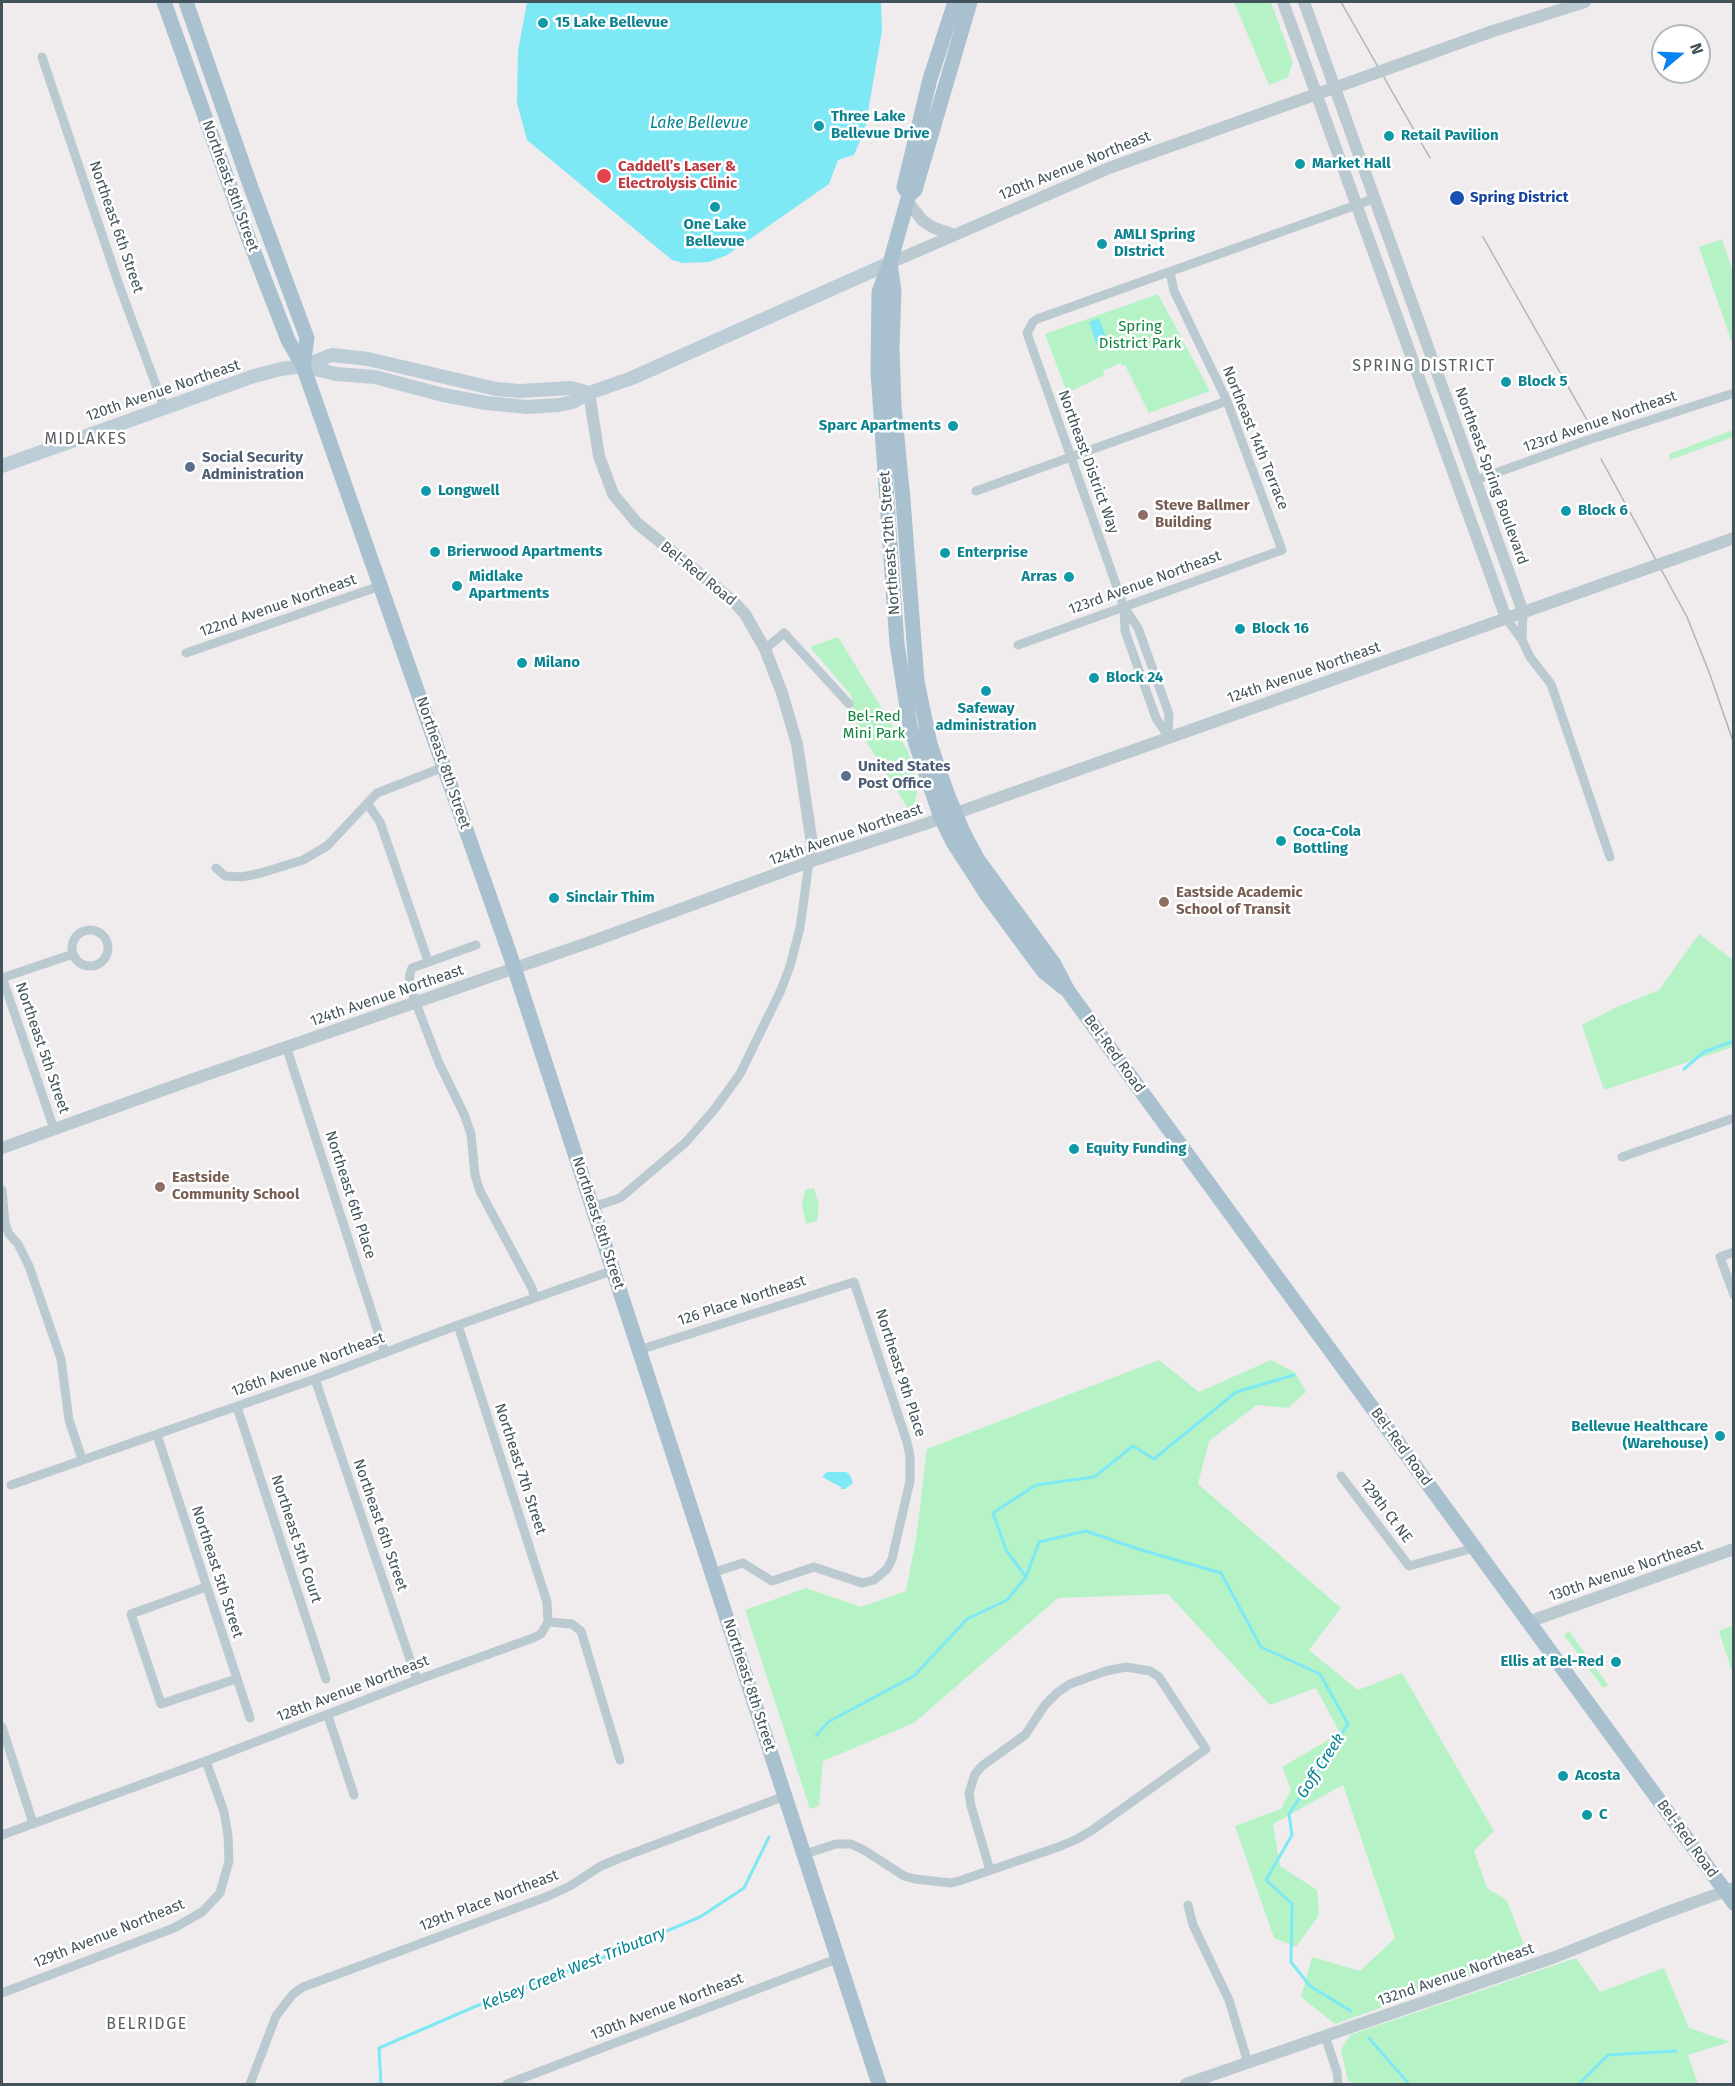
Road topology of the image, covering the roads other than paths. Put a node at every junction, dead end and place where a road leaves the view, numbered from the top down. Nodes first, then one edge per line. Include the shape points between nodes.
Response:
1 (164, 2) edge
2 (186, 2) edge
3 (956, 2) edge
4 (969, 2) edge
5 (1283, 2) edge
6 (1304, 2) edge
7 (1585, 2) edge
8 (42, 57) dead end
9 (1336, 87) junction
10 (1317, 94) junction
11 (908, 198) junction
12 (1376, 198) junction
13 (1356, 205) junction
14 (955, 235) junction
15 (890, 263) junction
16 (1170, 272) junction
17 (303, 366) junction
18 (589, 393) junction
19 (1734, 393) edge
20 (1227, 401) junction
21 (164, 407) junction
22 (1071, 457) junction
23 (2, 465) edge
24 (1476, 480) junction
25 (976, 491) dead end
26 (1734, 538) edge
27 (1282, 550) joint
28 (380, 586) junction
29 (1124, 607) junction
30 (1523, 612) junction
31 (1506, 618) junction
32 (1522, 640) junction
33 (1018, 645) dead end
34 (765, 649) junction
35 (186, 653) dead end
36 (849, 704) dead end
37 (1168, 737) junction
38 (924, 747) junction
39 (444, 767) junction
40 (367, 803) junction
41 (948, 816) junction
42 (1610, 857) dead end
43 (809, 862) junction
44 (216, 868) dead end
45 (476, 945) dead end
46 (73, 954) junction
47 (429, 961) junction
48 (515, 969) junction
49 (2, 978) edge
50 (416, 1002) junction
51 (286, 1046) junction
52 (1734, 1118) edge
53 (54, 1129) junction
54 (2, 1148) edge
55 (1622, 1157) dead end
56 (2, 1190) edge
57 (593, 1207) junction
58 (5, 1235) edge
59 (1734, 1252) edge
60 (614, 1270) junction
61 (854, 1282) joint
62 (1734, 1295) edge
63 (535, 1298) junction
64 (458, 1325) junction
65 (639, 1350) junction
66 (385, 1353) junction
67 (315, 1379) junction
68 (237, 1407) junction
69 (156, 1435) junction
70 (82, 1460) junction
71 (1341, 1476) dead end
72 (11, 1485) dead end
73 (1474, 1548) junction
74 (1734, 1549) edge
75 (712, 1573) junction
76 (206, 1587) junction
77 (548, 1622) junction
78 (1528, 1622) junction
79 (236, 1679) junction
80 (326, 1679) dead end
81 (417, 1680) junction
82 (328, 1716) junction
83 (250, 1718) dead end
84 (2, 1727) edge
85 (620, 1760) dead end
86 (206, 1761) junction
87 (354, 1795) dead end
88 (785, 1796) junction
89 (33, 1823) junction
90 (2, 1835) edge
91 (805, 1854) junction
92 (990, 1870) junction
93 (1731, 1894) edge
94 (1188, 1905) dead end
95 (839, 1958) junction
96 (2, 1993) edge
97 (1325, 2036) junction
98 (1248, 2063) junction
99 (533, 2074) junction
100 (253, 2084) edge
101 (507, 2085) edge
102 (537, 2085) edge
103 (879, 2085) edge
104 (1186, 2085) edge
105 (1338, 2085) edge

1 - 17 main road, Northeast 8th Street via 248,237 288,340
2 - 17 main road, Northeast 8th Street via 307,338
3 - 11 main road, Northeast 12th Street via 930,79 904,189
4 - 11 main road, Northeast 12th Street via 915,190
5 - 10 street
6 - 9 street, Northeast Spring Boulevard
7 - 9 street, 120th Avenue Northeast, bridge
8 - 21 street, Northeast 6th Street
9 - 10 street, 120th Avenue Northeast
9 - 12 street, Northeast Spring Boulevard
10 - 13 street
10 - 14 street, 120th Avenue Northeast via 1109,168
11 - 14 street via 923,221
11 - 15 main road, Northeast 12th Street
12 - 13 street
12 - 24 street, Northeast Spring Boulevard
13 - 16 street
13 - 31 street
14 - 15 street, 120th Avenue Northeast
15 - 18 main road, 120th Avenue Northeast
15 - 38 main road, Northeast 12th Street via 894,291 894,406
15 - 38 main road, Northeast 12th Street via 879,292 877,333 894,613 904,699
16 - 20 street, Northeast 14th Terrace via 1174,291
16 - 22 street, Northeast District Way via 1037,320 1029,328 1027,338
17 - 18 main road, 120th Avenue Northeast via 375,377 506,406 559,405
17 - 21 main road, 120th Avenue Northeast via 254,376
17 - 28 main road, Northeast 8th Street
18 - 34 street, Bel-Red Road via 599,456 613,494 645,529 733,601
19 - 24 street, 123rd Avenue Northeast, bridge
20 - 22 street
20 - 27 street, Northeast 14th Terrace
21 - 23 main road, 120th Avenue Northeast
22 - 25 street
22 - 29 street, Northeast District Way
24 - 30 street, Northeast Spring Boulevard
26 - 30 street, 124th Avenue Northeast, bridge
27 - 29 street, 123rd Avenue Northeast
28 - 35 street, 122nd Avenue Northeast
28 - 39 main road, Northeast 8th Street
29 - 33 street, 123rd Avenue Northeast
29 - 37 street, Northeast District Way via 1125,631 1156,718
29 - 37 street, Northeast District Way via 1138,628 1169,714
30 - 31 street, 124th Avenue Northeast
30 - 32 street, Northeast Spring Boulevard
31 - 32 street
31 - 37 street, 124th Avenue Northeast
32 - 42 street via 1551,684
34 - 36 street via 784,633
34 - 43 street, Bel-Red Road via 797,744 812,844
37 - 41 street, 124th Avenue Northeast
38 - 41 main road, Northeast 12th Street
39 - 40 street via 386,789
39 - 48 main road, Northeast 8th Street
40 - 44 street via 327,846 303,860 242,876 225,876
40 - 47 street via 380,822
41 - 43 street, 124th Avenue Northeast
41 - 73 main road, Bel-Red Road via 1054,964 1068,991
43 - 48 street, 124th Avenue Northeast
43 - 57 street via 800,928 790,966 740,1074 685,1143 620,1198
45 - 47 street
46 - 46 street via 80,963 97,966 108,953 107,941 99,932 87,930 73,942
46 - 49 street
47 - 50 street via 412,968 410,974 409,985
48 - 50 street, 124th Avenue Northeast
48 - 57 main road, Northeast 8th Street
49 - 53 street, Northeast 5th Street
50 - 51 street, 124th Avenue Northeast
50 - 63 street via 471,1134 480,1191
51 - 53 street, 124th Avenue Northeast
51 - 66 street, Northeast 6th Place
52 - 55 street
53 - 54 street, 124th Avenue Northeast
56 - 58 street
57 - 60 main road, Northeast 8th Street
58 - 70 street via 18,1244 30,1266 61,1359 69,1420
59 - 62 street via 1720,1257
60 - 63 street, 126th Avenue Northeast
60 - 65 main road, Northeast 8th Street
61 - 65 street, 126 Place Northeast
61 - 75 street, Northeast 9th Place via 910,1456 910,1481 891,1559 881,1576 868,1583 814,1567 772,1581 742,1563
63 - 64 street, 126th Avenue Northeast
64 - 66 street, 126th Avenue Northeast
64 - 77 street, Northeast 7th Street via 547,1602
65 - 75 main road, Northeast 8th Street
66 - 67 street, 126th Avenue Northeast
67 - 68 street, 126th Avenue Northeast
67 - 81 street, Northeast 6th Street
68 - 69 street, 126th Avenue Northeast
68 - 80 street, Northeast 5th Court
69 - 70 street, 126th Avenue Northeast
69 - 76 street, Northeast 5th Street
70 - 72 street, 126th Avenue Northeast
71 - 73 street, 129th Ct NE via 1409,1566
73 - 78 main road, Bel-Red Road
74 - 78 street, 130th Avenue Northeast
75 - 88 main road, Northeast 8th Street
76 - 79 street, Northeast 5th Street
76 - 79 street via 131,1614 161,1704
77 - 81 street, 128th Avenue Northeast via 541,1634 533,1638
77 - 85 street via 572,1624 581,1631
78 - 93 main road, Bel-Red Road
79 - 83 street, Northeast 5th Street
81 - 82 street, 128th Avenue Northeast
82 - 86 street, 128th Avenue Northeast
82 - 87 street
84 - 89 street
86 - 89 street, 128th Avenue Northeast
86 - 96 street, 129th Avenue Northeast via 228,1835 229,1862 220,1893 202,1912 174,1928
88 - 91 main road, Northeast 8th Street
88 - 100 street, 129th Place Northeast via 601,1866 546,1898 303,1987 276,2016
89 - 90 street, 128th Avenue Northeast
91 - 92 street via 836,1844 851,1844 904,1876 939,1883 959,1881
91 - 95 main road, Northeast 8th Street
92 - 92 street via 1084,1835 1206,1749 1159,1677 1150,1671 1126,1668 1070,1684 1045,1705 1025,1735 982,1766 969,1793
93 - 97 street, 132nd Avenue Northeast via 1665,1913 1555,1957
94 - 98 street via 1193,1925 1229,2000
95 - 99 street, 130th Avenue Northeast
95 - 103 main road, Northeast 8th Street
97 - 98 street, 132nd Avenue Northeast
97 - 105 street
98 - 104 street, 132nd Avenue Northeast
99 - 101 street, 130th Avenue Northeast
99 - 102 street

